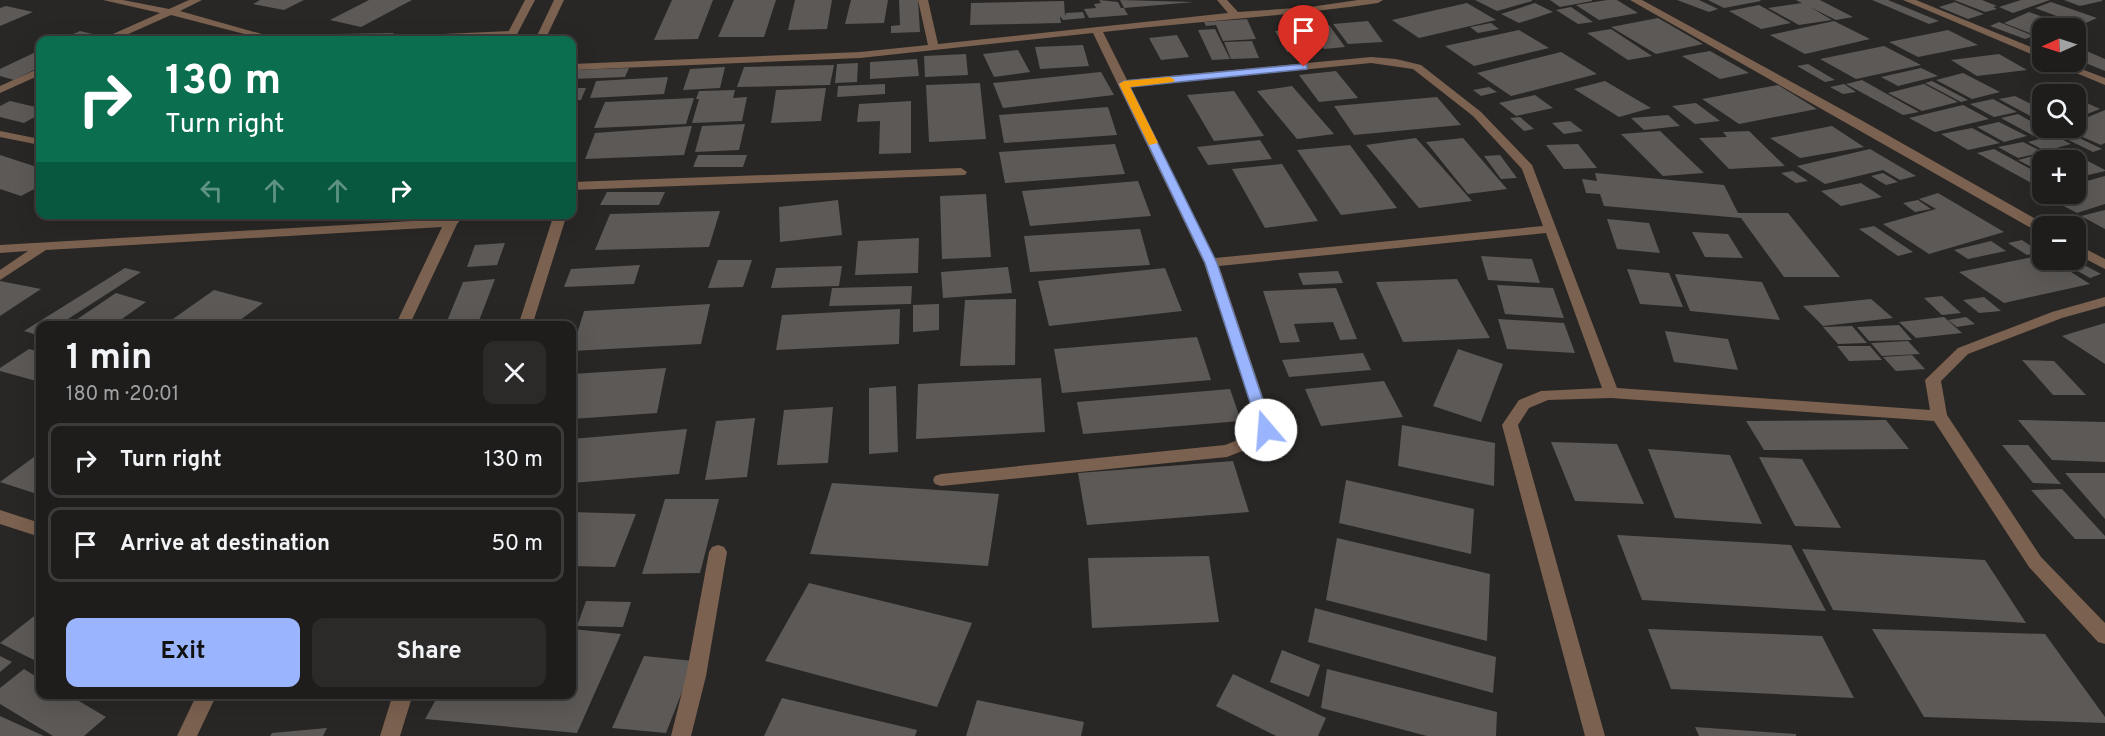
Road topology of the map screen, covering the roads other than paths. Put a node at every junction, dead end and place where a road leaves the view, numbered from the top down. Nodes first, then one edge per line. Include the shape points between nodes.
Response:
1 (108, 0) edge
2 (197, 0) edge
3 (531, 0) edge
4 (559, 0) edge
5 (922, 0) edge
6 (1222, 0) edge
7 (1378, 0) edge
8 (1635, 0) edge
9 (1908, 0) edge
10 (171, 12) junction
11 (1235, 15) junction
12 (1096, 29) junction
13 (117, 36) edge
14 (263, 36) edge
15 (512, 36) edge
16 (542, 36) edge
17 (934, 47) junction
18 (2032, 51) edge
19 (576, 67) edge
20 (2080, 72) edge
21 (36, 73) edge
22 (2105, 82) edge
23 (1124, 84) junction
24 (0, 90) edge
25 (0, 134) edge
26 (36, 141) edge
27 (961, 172) dead end
28 (576, 186) edge
29 (427, 219) edge
30 (452, 219) edge
31 (559, 219) edge
32 (2032, 223) edge
33 (1549, 229) junction
34 (0, 249) edge
35 (40, 249) junction
36 (2086, 254) edge
37 (1211, 263) junction
38 (2105, 265) edge
39 (0, 276) edge
40 (2105, 301) edge
41 (404, 321) edge
42 (527, 321) edge
43 (1611, 393) junction
44 (1939, 416) junction
45 (941, 480) dead end
46 (0, 517) edge
47 (36, 529) edge
48 (718, 552) dead end
49 (2105, 636) edge
50 (205, 699) edge
51 (402, 699) edge
52 (187, 736) edge
53 (390, 736) edge
54 (681, 736) edge
55 (1595, 736) edge

1 - 10 street
2 - 10 street
3 - 15 street
4 - 16 street
5 - 17 street
6 - 11 street
7 - 11 street
8 - 32 street
9 - 18 street
10 - 13 street
10 - 14 street
11 - 12 street
12 - 17 street
12 - 23 street
17 - 19 street via 860,55
20 - 22 street
21 - 24 street
23 - 33 street via 1371,60 1417,67 1477,114 1528,168
23 - 37 street
25 - 26 street
27 - 28 street
29 - 35 street
30 - 41 street
31 - 42 street
33 - 37 street
33 - 43 street
34 - 35 street
35 - 39 street
36 - 38 street
37 - 45 street via 1266,430 1254,440 1227,450
40 - 44 street via 1963,351 1933,380
43 - 44 street
43 - 55 street via 1546,395 1524,404 1510,425
44 - 49 street via 2035,562
46 - 47 street
48 - 54 street
50 - 52 street
51 - 53 street

